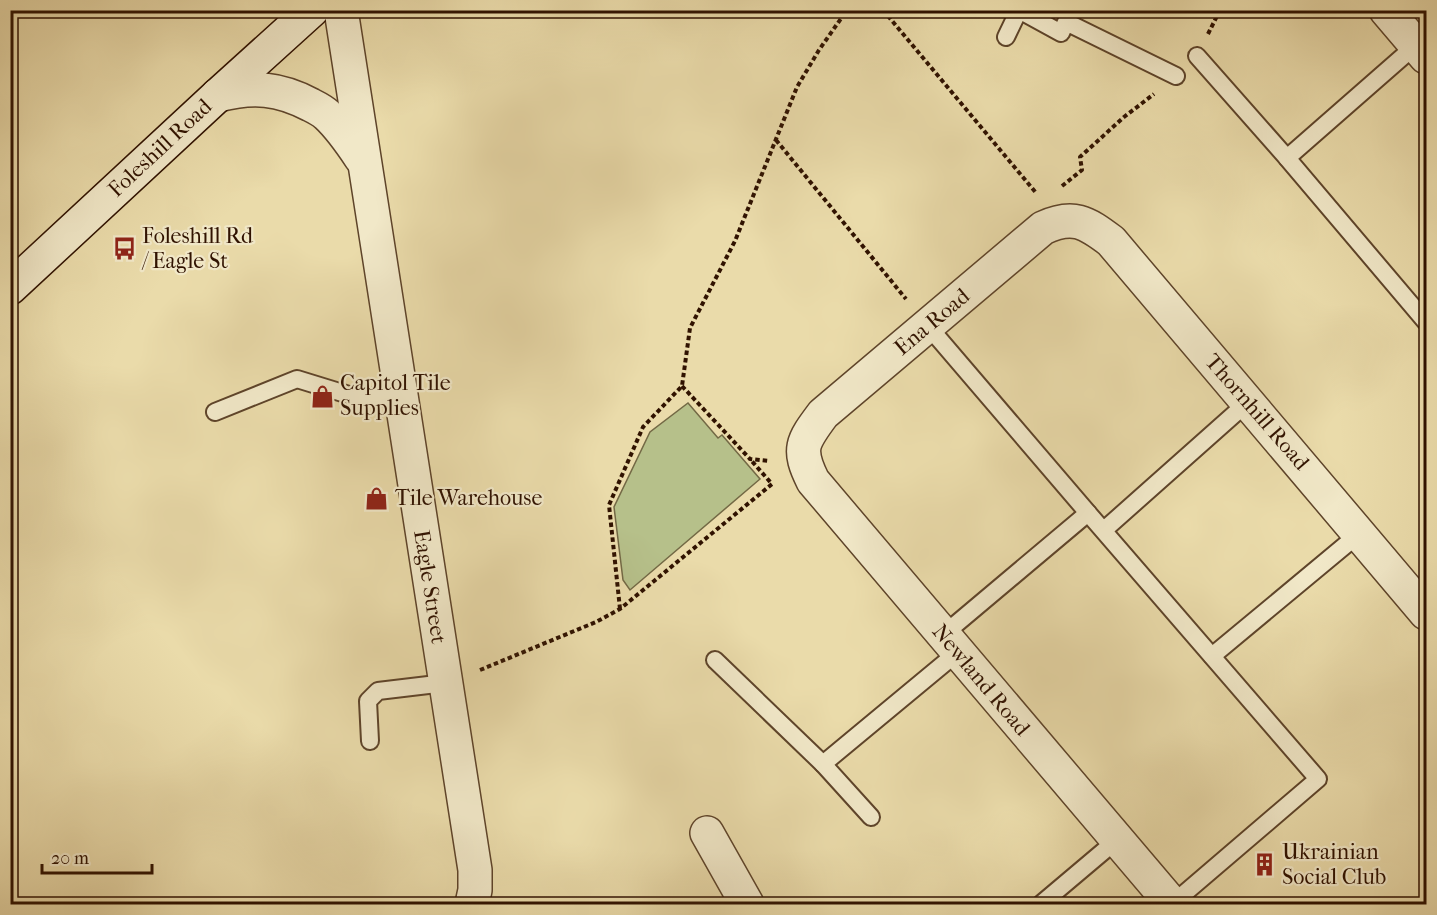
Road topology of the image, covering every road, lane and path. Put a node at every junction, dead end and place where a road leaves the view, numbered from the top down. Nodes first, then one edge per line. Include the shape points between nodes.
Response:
1 (312, 10) edge
2 (341, 10) edge
3 (847, 10) edge
4 (883, 10) edge
5 (1019, 10) edge
6 (1220, 10) edge
7 (1386, 10) edge
8 (1006, 36) dead end
9 (1421, 51) edge
10 (1197, 56) joint
11 (1176, 76) joint
12 (218, 94) junction
13 (776, 140) junction
14 (1287, 158) junction
15 (364, 162) junction
16 (1060, 214) junction
17 (10, 288) edge
18 (1426, 322) edge
19 (928, 326) junction
20 (682, 386) junction
21 (401, 399) junction
22 (1248, 402) junction
23 (215, 412) dead end
24 (804, 457) junction
25 (750, 459) junction
26 (1088, 513) junction
27 (1104, 530) junction
28 (1360, 533) junction
29 (620, 609) junction
30 (1426, 614) edge
31 (951, 643) junction
32 (1212, 656) junction
33 (715, 660) dead end
34 (445, 679) junction
35 (370, 741) dead end
36 (823, 764) junction
37 (871, 817) dead end
38 (707, 833) dead end
39 (1118, 840) junction
40 (472, 904) edge
41 (747, 904) edge
42 (1041, 904) edge
43 (1172, 904) edge

1 - 12 street, Foleshill Road
2 - 15 street, Eagle Street
3 - 13 path via 797,87
4 - 16 path
5 - 8 lane
5 - 11 lane via 1061,33 1066,22
6 - 10 path
7 - 9 street
9 - 14 lane
10 - 14 lane
11 - 16 path via 1080,157 1082,170
12 - 15 street, Eagle Street via 257,89 293,95 326,113
12 - 17 street, Foleshill Road
13 - 19 path
13 - 20 path via 735,241 690,328
14 - 18 lane
15 - 21 street, Eagle Street
16 - 19 street, Ena Road
16 - 22 street, Thornhill Road via 1096,229 1111,242
19 - 24 street, Ena Road via 823,414 811,430
19 - 26 lane
20 - 25 path
20 - 29 path via 643,427 609,505
21 - 23 lane via 349,395 297,379
21 - 34 street, Eagle Street
22 - 27 lane
22 - 28 street, Thornhill Road
24 - 25 path
24 - 31 street, Newland Road via 813,481
25 - 29 path via 772,484
26 - 27 lane
26 - 31 lane
27 - 32 lane
28 - 30 street, Thornhill Road
28 - 32 lane
29 - 34 path via 484,670
31 - 36 lane
31 - 39 street, Newland Road
32 - 43 lane via 1318,779
33 - 36 lane
34 - 35 lane via 378,692 368,701
34 - 40 street, Eagle Street via 475,870
36 - 37 lane
38 - 41 street
39 - 42 lane
39 - 43 street, Newland Road

